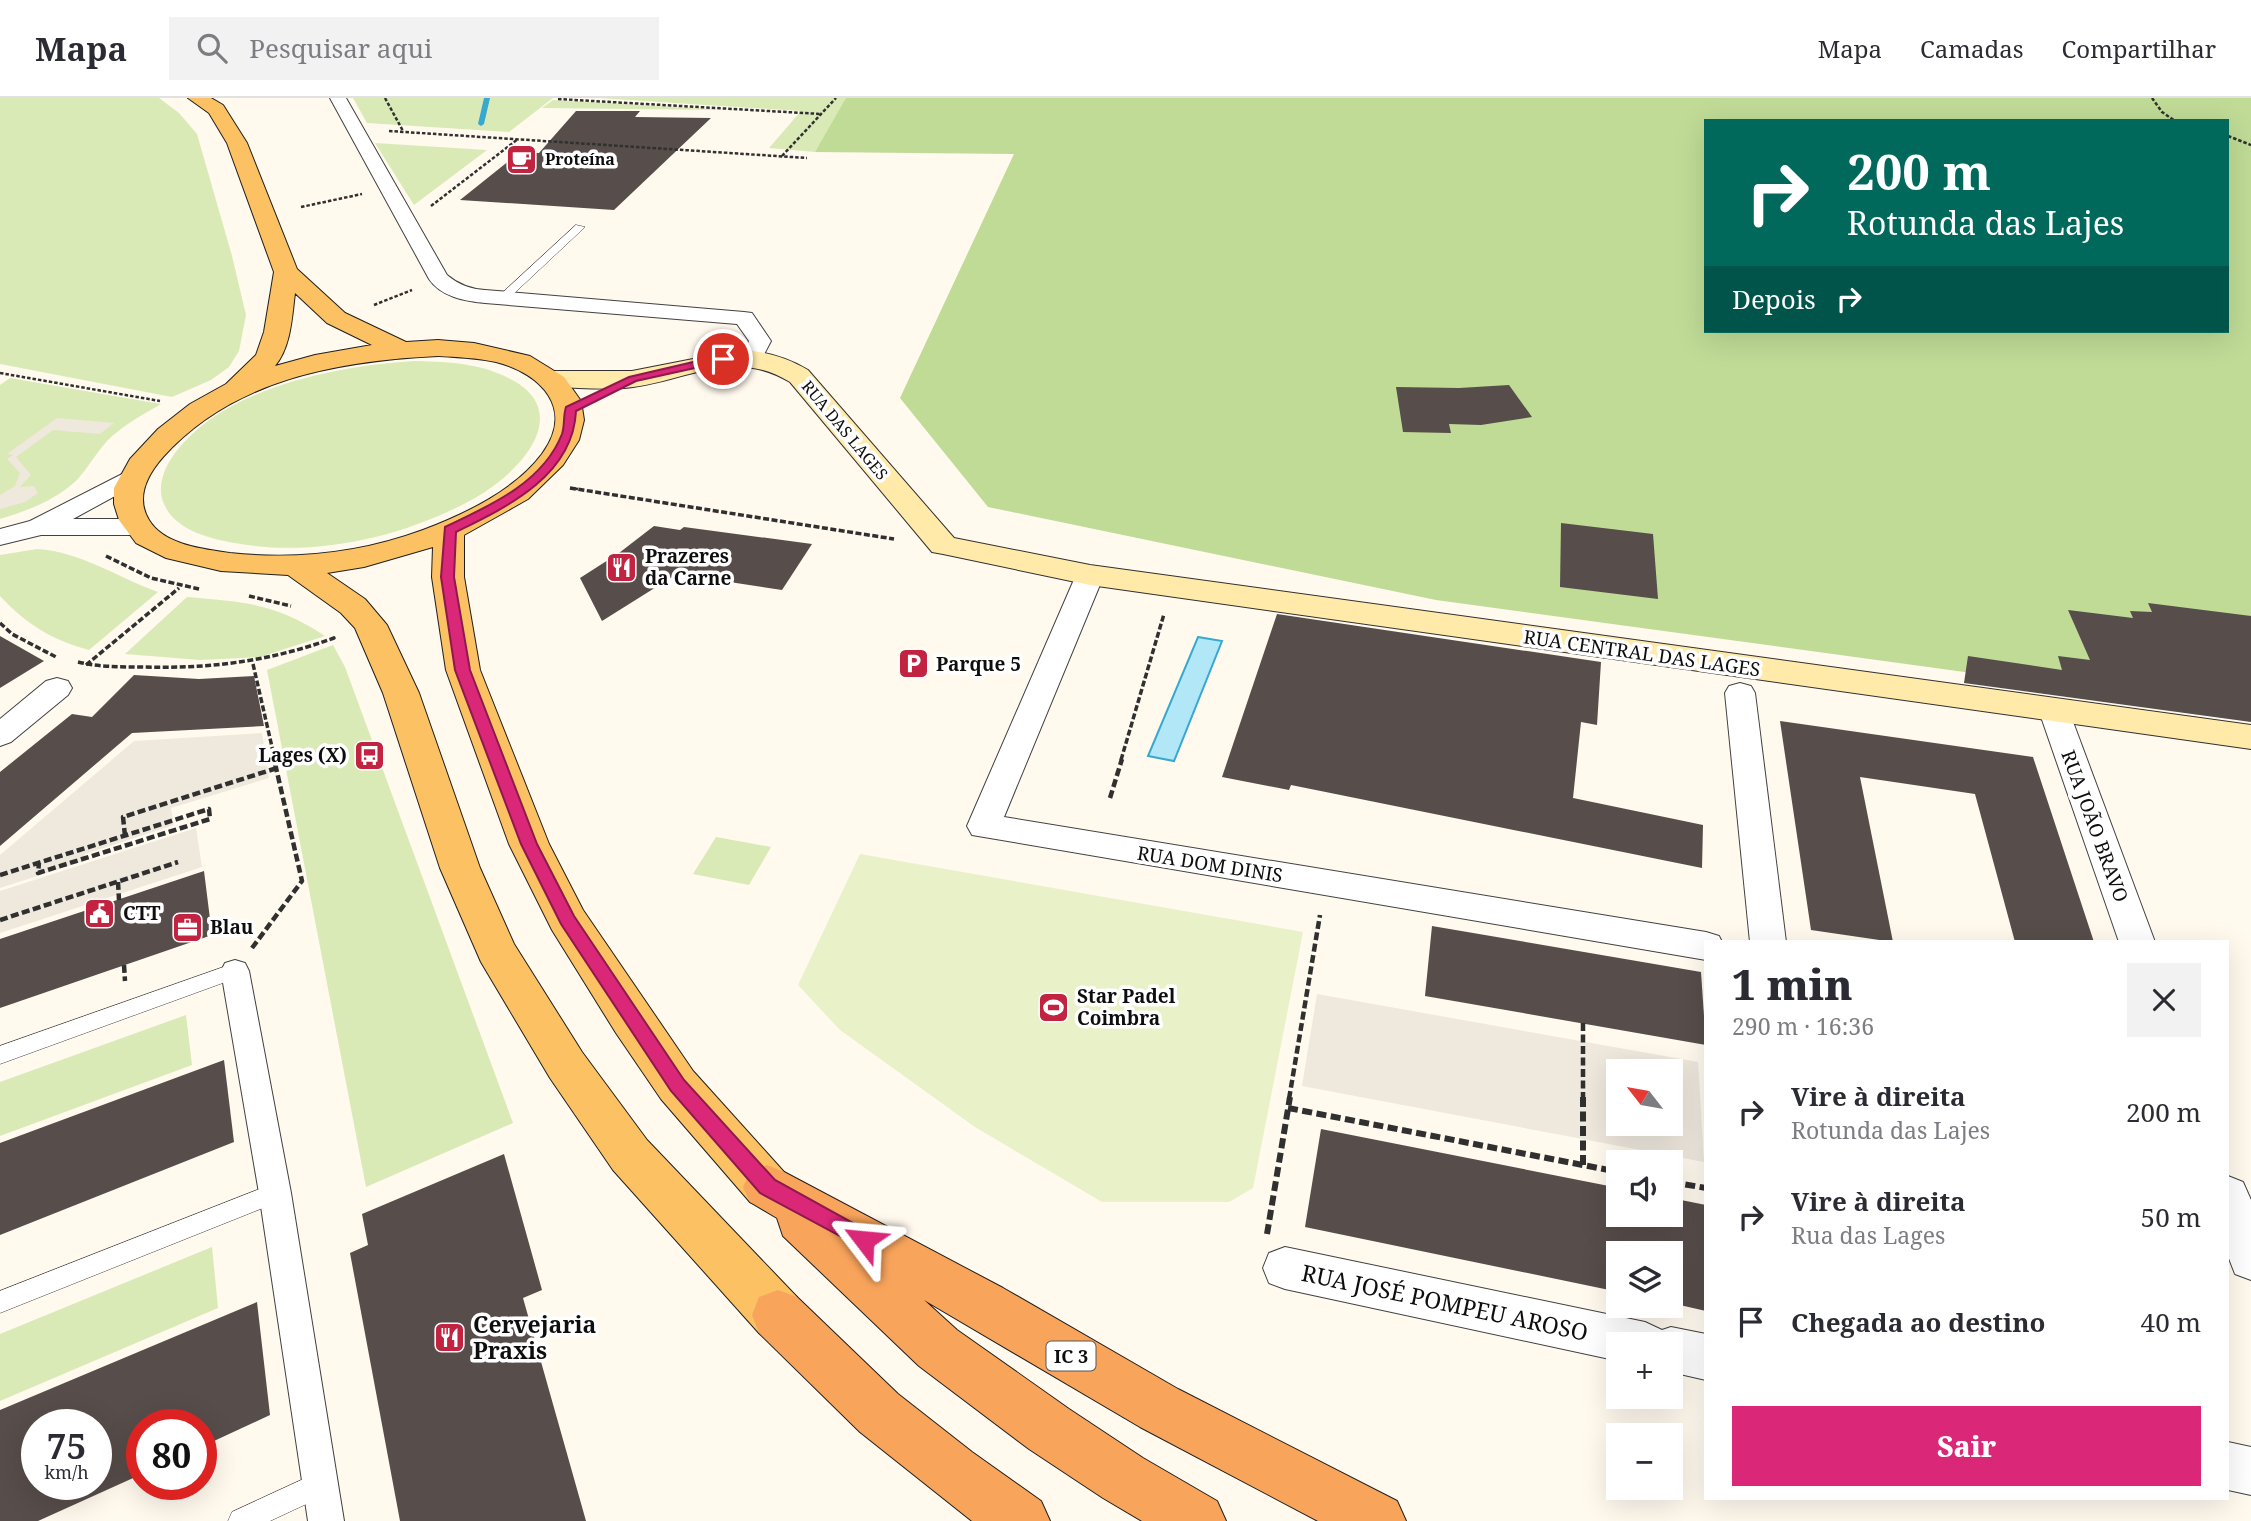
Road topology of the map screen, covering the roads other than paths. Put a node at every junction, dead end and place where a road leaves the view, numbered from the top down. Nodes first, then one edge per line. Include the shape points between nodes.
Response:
1 (198, 98) edge
2 (338, 98) edge
3 (580, 227) dead end
4 (286, 272) junction
5 (503, 298) junction
6 (400, 349) junction
7 (752, 357) junction
8 (551, 379) junction
9 (632, 379) junction
10 (234, 391) junction
11 (570, 410) junction
12 (130, 478) junction
13 (39, 527) junction
14 (138, 527) junction
15 (449, 530) junction
16 (0, 537) edge
17 (1035, 564) joint
18 (1090, 575) junction
19 (297, 587) junction
20 (61, 674) road end
21 (1740, 693) dead end
22 (2054, 711) junction
23 (0, 734) edge
24 (2251, 737) edge
25 (1768, 940) edge
26 (2136, 940) edge
27 (1704, 946) edge
28 (235, 971) joint
29 (0, 1055) edge
30 (767, 1187) junction
31 (275, 1193) junction
32 (2229, 1198) edge
33 (2251, 1260) edge
34 (1285, 1268) road end
35 (0, 1302) edge
36 (778, 1315) joint
37 (1606, 1336) edge
38 (1683, 1352) edge
39 (1704, 1357) edge
40 (2229, 1466) edge
41 (2251, 1471) edge
42 (952, 1472) junction
43 (321, 1484) junction
44 (241, 1521) edge
45 (326, 1521) edge
46 (998, 1521) edge
47 (1021, 1521) edge
48 (1197, 1521) edge
49 (1377, 1521) edge

1 - 4 main road via 216,109 237,143
2 - 5 street via 439,279 466,294
3 - 5 lane
4 - 6 main road via 336,318
4 - 10 main road via 268,358
5 - 7 street via 744,318 760,341
6 - 8 main road via 473,351 504,357
6 - 10 main road via 315,363
7 - 9 main road, RUA DAS LAGES
7 - 17 main road, RUA DAS LAGES via 780,363 799,376 943,545
8 - 9 main road, RUA DAS LAGES
8 - 11 main road via 564,393
9 - 11 main road, RUA DAS LAGES
10 - 12 main road via 187,417 158,441
11 - 15 main road via 569,431 557,455 536,479 499,506
12 - 13 street
12 - 14 main road via 127,504
13 - 14 street
13 - 16 street
14 - 19 main road via 180,554 251,566
15 - 19 main road via 375,554
15 - 30 main road via 448,577 463,670 529,844 567,919 654,1053
17 - 18 main road, RUA CENTRAL DAS LAGES
18 - 22 main road, RUA CENTRAL DAS LAGES
18 - 27 street, RUA DOM DINIS via 984,826
19 - 36 main road via 353,606 370,625 401,693 460,868 496,950 566,1065 630,1155
20 - 23 street
21 - 25 street
22 - 24 main road, RUA CENTRAL DAS LAGES
22 - 26 street, RUA JOÃO BRAVO
28 - 29 lane
28 - 31 street
30 - 48 highway via 938,1348 1049,1429
30 - 49 highway, IC 3 via 1159,1408
31 - 35 lane
31 - 43 street
32 - 33 street
34 - 37 street, RUA JOSÉ POMPEU AROSO
36 - 42 highway via 879,1412
38 - 39 street
40 - 41 street
42 - 46 highway
42 - 47 highway
43 - 44 lane
43 - 45 street

